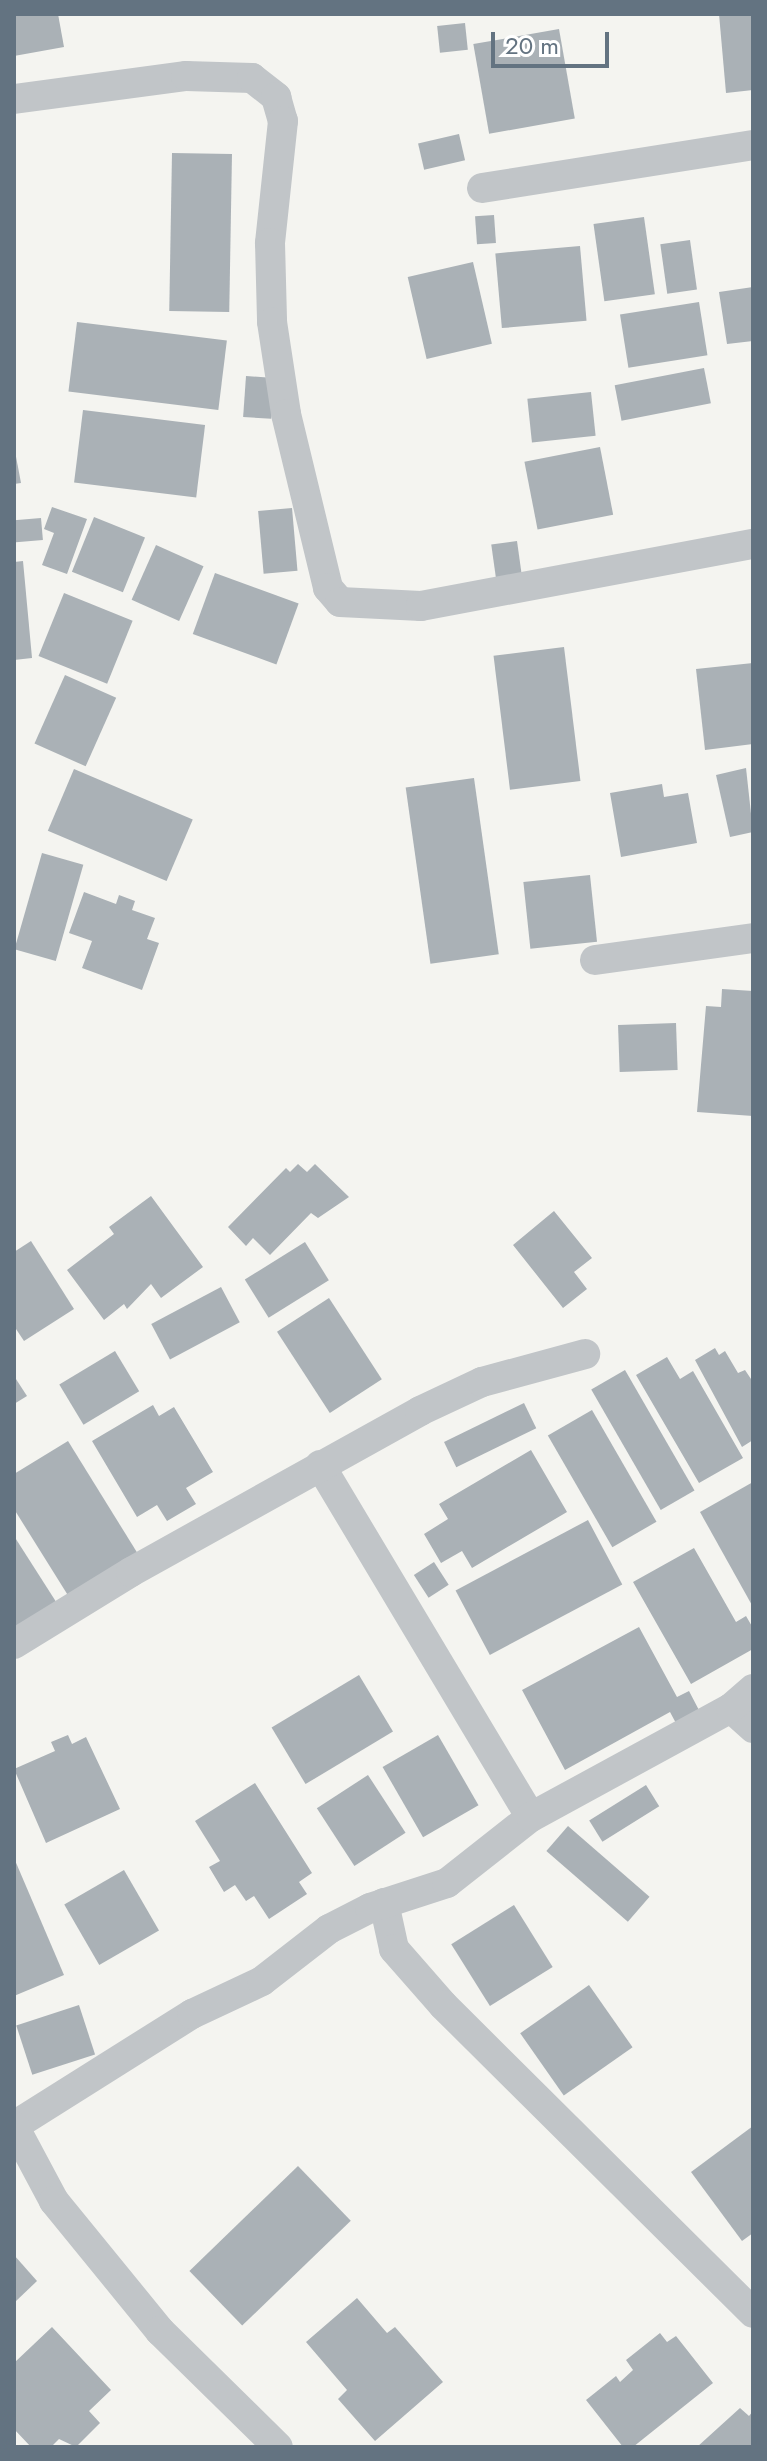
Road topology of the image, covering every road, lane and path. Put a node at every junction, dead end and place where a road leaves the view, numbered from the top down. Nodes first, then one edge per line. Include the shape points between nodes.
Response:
1 (14, 99) edge
2 (753, 145) edge
3 (482, 188) dead end
4 (753, 544) edge
5 (753, 938) edge
6 (595, 960) dead end
7 (585, 1354) dead end
8 (320, 1465) junction
9 (14, 1644) edge
10 (746, 1708) edge
11 (531, 1817) junction
12 (384, 1903) junction
13 (14, 2126) edge
14 (753, 2313) edge
15 (278, 2447) edge

1 - 4 street via 186,76 252,78 276,97 283,121 270,243 272,322 286,414 328,588 340,602 421,606
2 - 3 street
5 - 6 street
7 - 8 street via 482,1382
8 - 9 street
8 - 11 street
10 - 11 street
11 - 12 street via 447,1883
12 - 13 street via 329,1929 262,1981 192,2014
12 - 14 street via 394,1949 443,2005
13 - 15 street via 54,2201 160,2331

